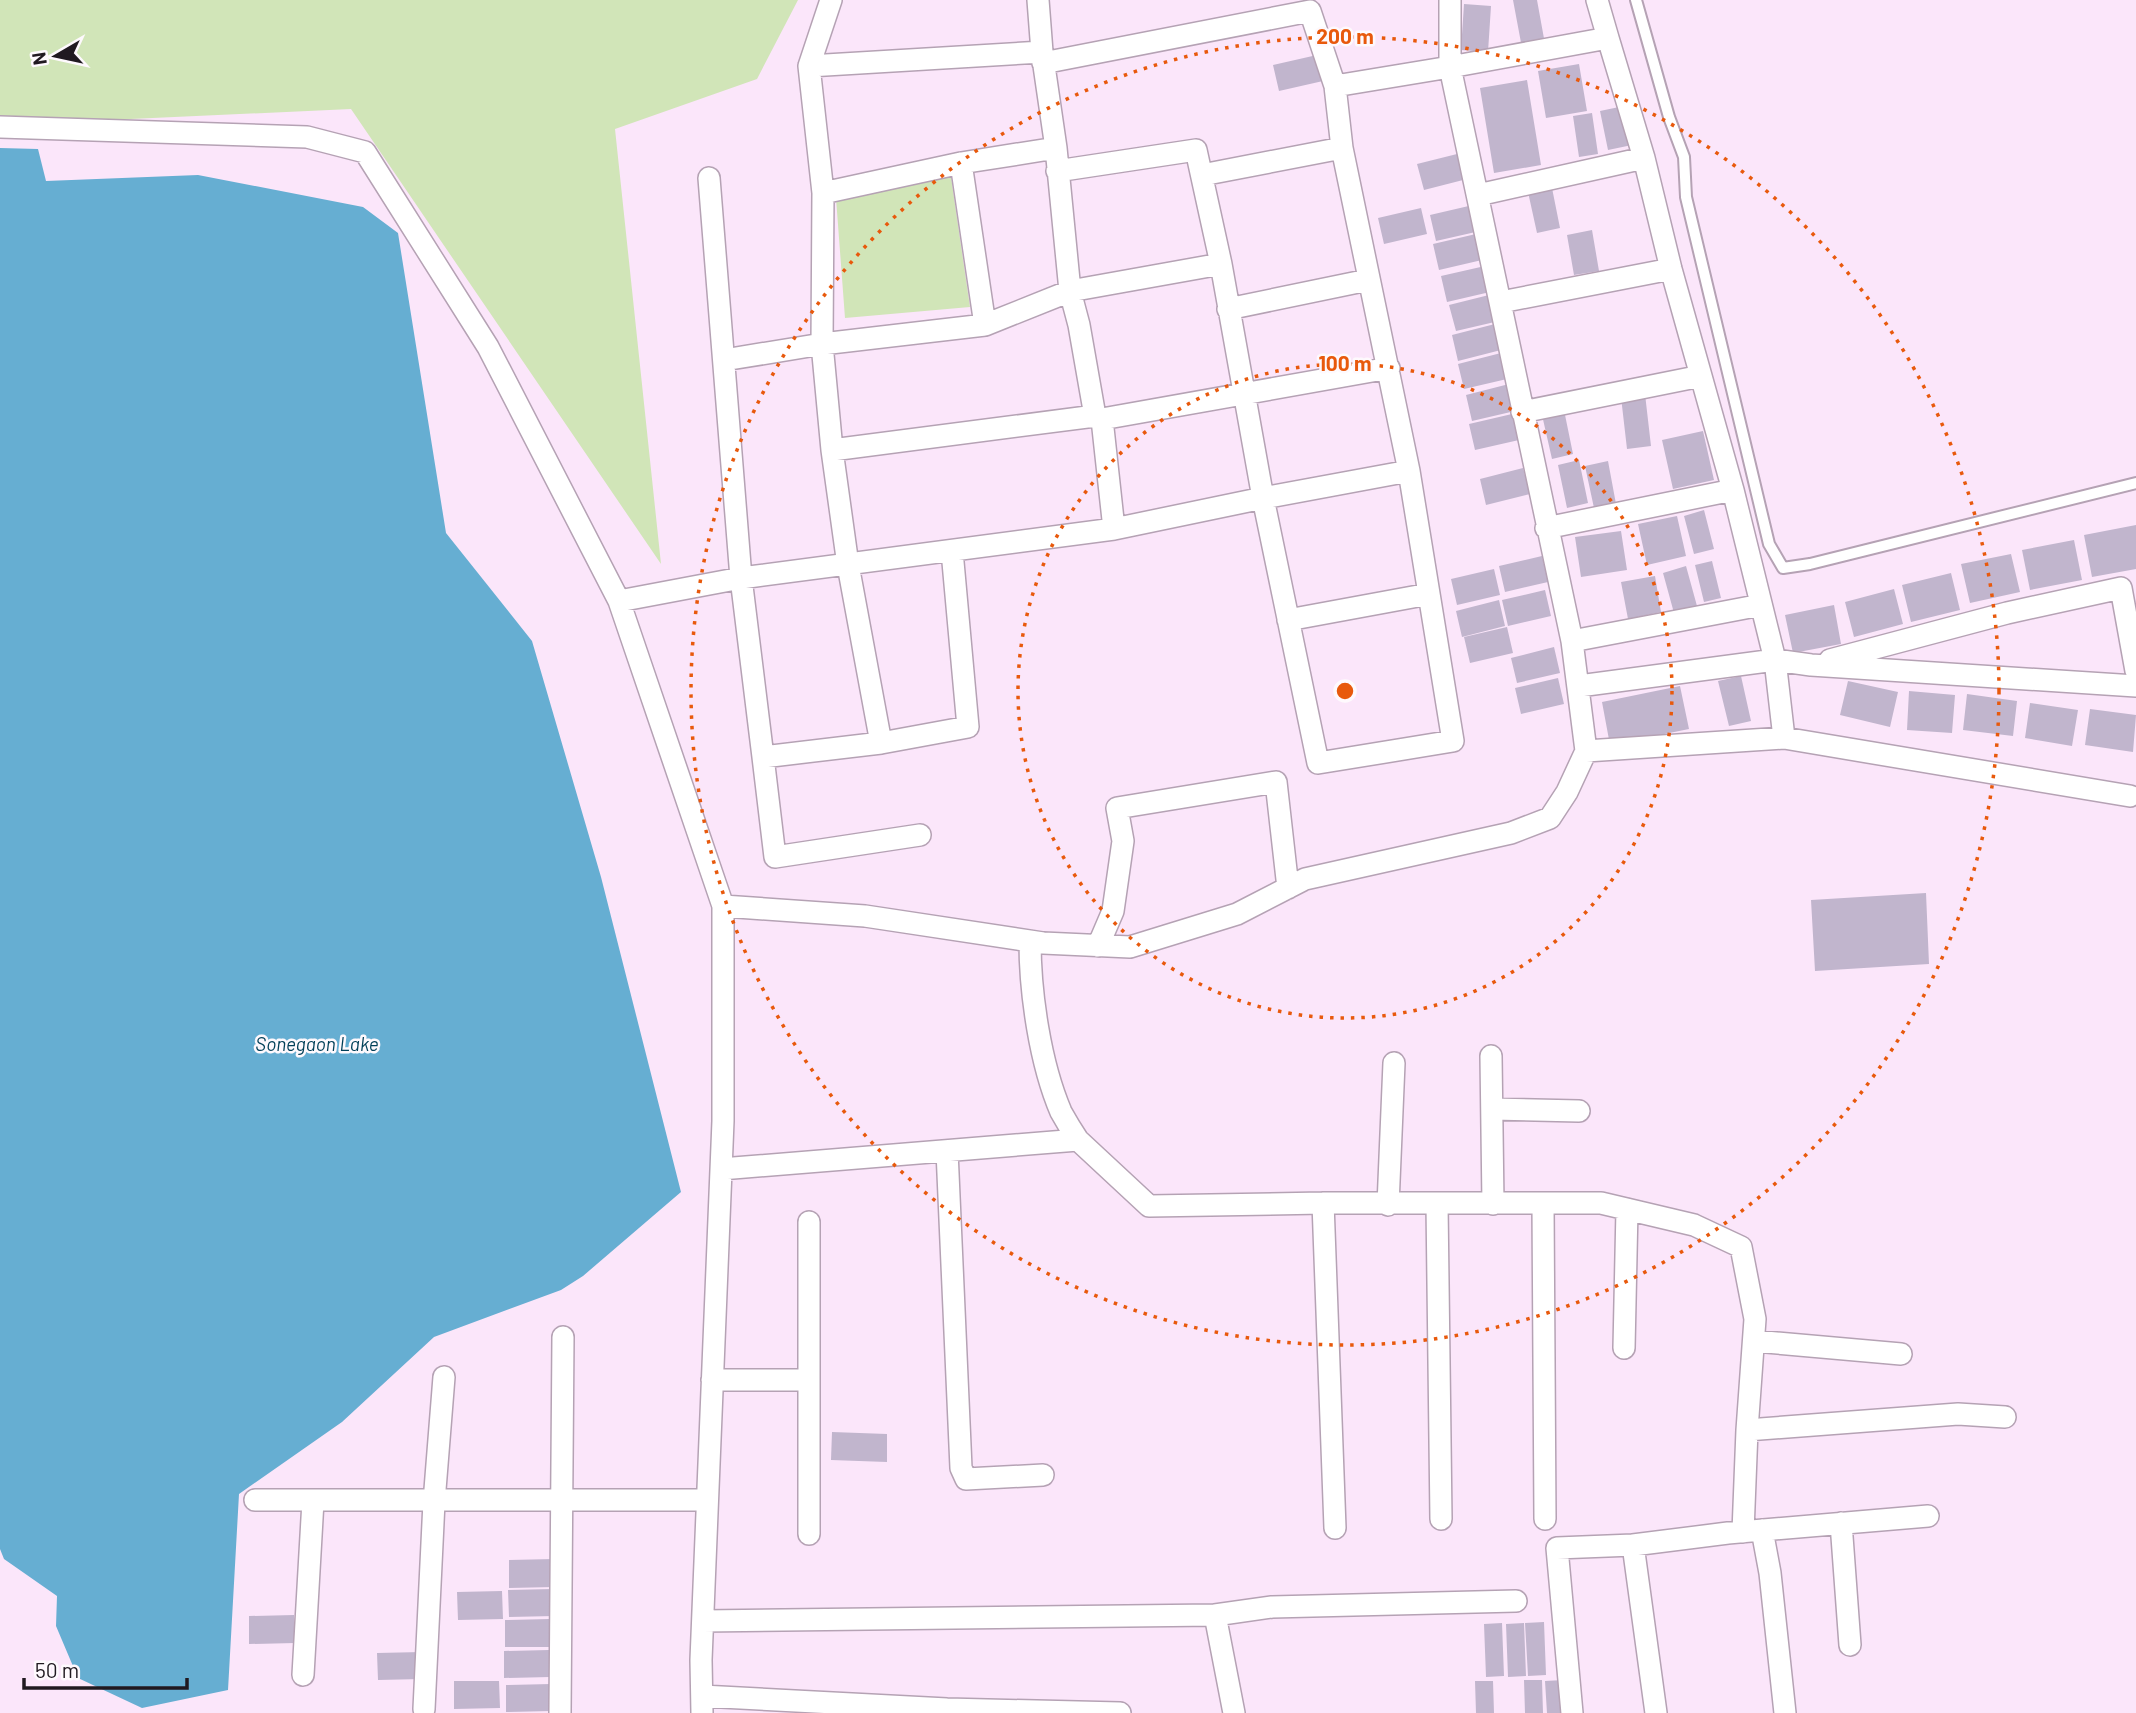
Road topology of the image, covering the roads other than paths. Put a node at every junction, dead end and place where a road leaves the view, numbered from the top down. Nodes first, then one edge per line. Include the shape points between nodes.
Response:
1 (831, 0) edge
2 (1453, 0) edge
3 (1597, 0) edge
4 (1636, 0) edge
5 (1039, 1) edge
6 (1608, 38) junction
7 (1042, 57) junction
8 (809, 66) junction
9 (1450, 66) junction
10 (1335, 86) junction
11 (0, 127) edge
12 (1056, 148) junction
13 (1342, 148) junction
14 (1644, 158) junction
15 (961, 163) junction
16 (1057, 171) junction
17 (1202, 175) junction
18 (709, 178) dead end
19 (823, 193) junction
20 (1478, 195) junction
21 (1221, 264) junction
22 (1671, 269) junction
23 (1368, 280) junction
24 (1070, 291) junction
25 (1501, 302) junction
26 (1228, 309) junction
27 (985, 325) junction
28 (822, 344) junction
29 (724, 360) junction
30 (1389, 368) junction
31 (1701, 376) junction
32 (1245, 394) junction
33 (1522, 412) junction
34 (1098, 417) junction
35 (832, 450) junction
36 (1409, 471) junction
37 (2136, 483) edge
38 (1733, 490) junction
39 (1263, 498) junction
40 (1546, 528) junction
41 (1114, 529) junction
42 (952, 551) junction
43 (848, 565) junction
44 (741, 578) junction
45 (1429, 594) junction
46 (619, 601) junction
47 (1761, 605) junction
48 (1288, 620) junction
49 (1572, 641) junction
50 (1775, 660) junction
51 (1811, 665) junction
52 (2136, 671) edge
53 (1579, 686) junction
54 (2136, 686) edge
55 (1784, 738) junction
56 (881, 743) junction
57 (1586, 751) junction
58 (763, 757) junction
59 (2130, 796) dead end
60 (920, 835) dead end
61 (1288, 888) junction
62 (723, 906) junction
63 (1030, 941) junction
64 (1098, 946) junction
65 (1491, 1056) dead end
66 (1394, 1063) dead end
67 (1492, 1109) junction
68 (1579, 1111) dead end
69 (1078, 1140) junction
70 (947, 1151) junction
71 (721, 1169) junction
72 (1323, 1203) junction
73 (1437, 1204) junction
74 (1493, 1204) junction
75 (1543, 1204) junction
76 (1388, 1205) junction
77 (1627, 1209) junction
78 (809, 1222) dead end
79 (562, 1337) dead end
80 (1754, 1341) junction
81 (1624, 1348) dead end
82 (1901, 1354) dead end
83 (444, 1377) dead end
84 (712, 1380) junction
85 (808, 1380) junction
86 (2004, 1417) dead end
87 (1746, 1430) junction
88 (1043, 1475) dead end
89 (254, 1500) dead end
90 (707, 1500) junction
91 (313, 1501) junction
92 (562, 1501) junction
93 (434, 1502) junction
94 (1928, 1516) dead end
95 (1545, 1518) dead end
96 (1441, 1519) dead end
97 (1841, 1523) junction
98 (1335, 1528) dead end
99 (1753, 1531) junction
100 (809, 1534) dead end
101 (1633, 1545) junction
102 (1516, 1601) dead end
103 (1215, 1615) junction
104 (703, 1621) junction
105 (1850, 1645) dead end
106 (303, 1675) dead end
107 (702, 1705) edge
108 (424, 1709) dead end
109 (560, 1713) edge
110 (1120, 1713) edge
111 (1234, 1713) edge
112 (1572, 1713) edge
113 (1656, 1713) edge
114 (1785, 1713) edge

1 - 8 street
2 - 9 street
3 - 6 street
4 - 37 lane via 1684,157 1686,197 1769,544 1783,568
5 - 7 street
6 - 9 street
6 - 14 street
7 - 8 street
7 - 10 street via 1310,11
7 - 12 street
8 - 19 street
9 - 10 street
9 - 20 street
10 - 13 street
11 - 46 street via 307,137 365,152 488,347
12 - 15 street
12 - 16 street
13 - 17 street
13 - 23 street
14 - 20 street
14 - 22 street
15 - 19 street
15 - 27 street
16 - 17 street via 1196,150
16 - 24 street
17 - 21 street
18 - 29 street
19 - 28 street
20 - 25 street
21 - 24 street
21 - 26 street
22 - 25 street
22 - 31 street
23 - 26 street
23 - 30 street
24 - 27 street
24 - 34 street
25 - 33 street
26 - 32 street
27 - 28 street
28 - 29 street
28 - 35 street
29 - 44 street
30 - 32 street
30 - 36 street
31 - 33 street
31 - 38 street
32 - 34 street
32 - 39 street
33 - 40 street
34 - 35 street
34 - 41 street
35 - 43 street
36 - 39 street
36 - 45 street
38 - 40 street
38 - 47 street
39 - 41 street
39 - 48 street
40 - 49 street
41 - 42 street
42 - 43 street
42 - 56 street via 968,727
43 - 44 street
43 - 56 street
44 - 46 street
44 - 58 street
45 - 48 street
45 - 48 street via 1453,741 1318,763
46 - 62 street
47 - 49 street
47 - 50 street
49 - 53 street
50 - 51 street
50 - 53 street
50 - 55 street
51 - 52 street via 2121,588
51 - 54 street
53 - 57 street
55 - 57 street
55 - 59 street
56 - 58 street
57 - 61 street via 1550,818 1511,833 1305,879
58 - 60 street via 775,857
61 - 64 street via 1237,914 1130,947
61 - 64 street via 1276,782 1117,808 1122,841 1118,876 1113,911
62 - 63 street via 865,916
62 - 71 street
63 - 64 street
63 - 69 street via 1030,983 1049,1076
65 - 67 street
66 - 76 street
67 - 68 street
67 - 74 street
69 - 70 street
69 - 72 street via 1149,1206
70 - 71 street
70 - 88 street via 961,1468 966,1479
71 - 84 street
72 - 76 street
72 - 98 street
73 - 74 street
73 - 76 street
73 - 96 street
74 - 75 street
75 - 77 street via 1601,1203
75 - 95 street
77 - 80 street via 1694,1225 1741,1247 1755,1319
77 - 81 street
78 - 85 street
79 - 92 street
80 - 82 street
80 - 87 street
83 - 93 street
84 - 85 street
84 - 90 street
85 - 100 street
86 - 87 street via 1958,1414
87 - 99 street
89 - 91 street
90 - 92 street
90 - 104 street
91 - 93 street
91 - 106 street
92 - 93 street
92 - 109 street
93 - 108 street
94 - 97 street
97 - 99 street
97 - 105 street
99 - 101 street
99 - 114 street via 1770,1573
101 - 112 street via 1557,1548
101 - 113 street
102 - 103 street via 1272,1607
103 - 104 street
103 - 111 street
104 - 107 street
107 - 110 street

